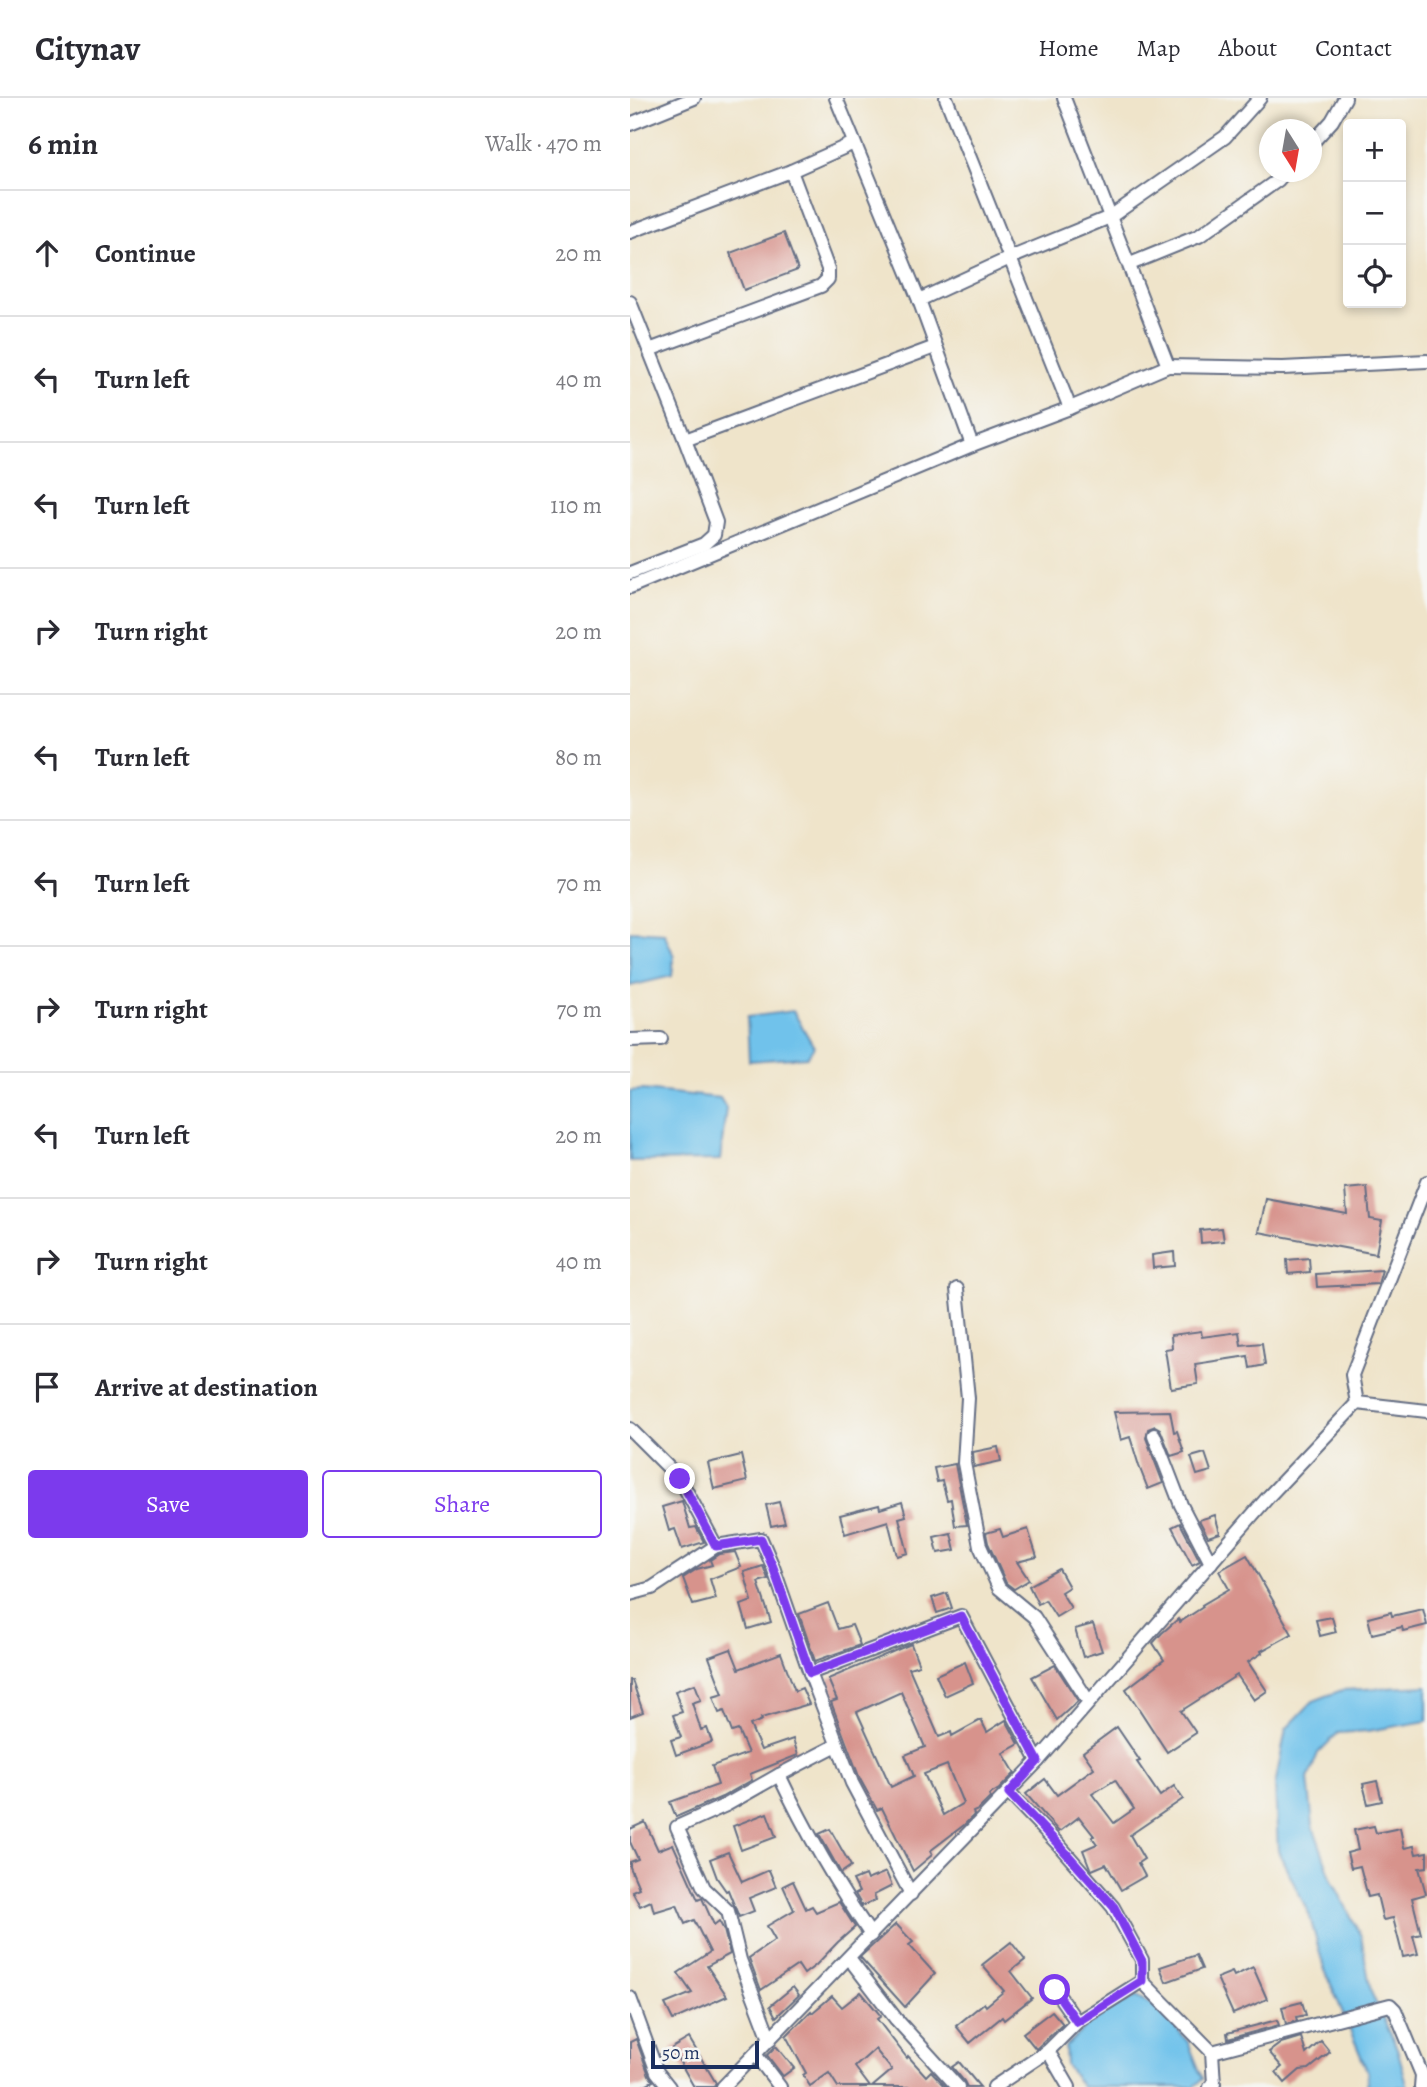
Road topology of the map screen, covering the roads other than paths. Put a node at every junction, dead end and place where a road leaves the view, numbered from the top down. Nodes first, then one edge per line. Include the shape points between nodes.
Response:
1 (694, 98) edge
2 (836, 98) edge
3 (946, 98) edge
4 (1064, 98) edge
5 (1260, 98) edge
6 (1345, 98) edge
7 (630, 124) edge
8 (1322, 131) edge
9 (854, 143) junction
10 (791, 171) junction
11 (1275, 182) edge
12 (1111, 217) junction
13 (630, 232) edge
14 (1010, 258) junction
15 (1130, 264) junction
16 (919, 300) junction
17 (630, 302) edge
18 (935, 347) junction
19 (649, 351) junction
20 (1427, 361) edge
21 (1168, 366) junction
22 (1070, 408) junction
23 (685, 440) junction
24 (972, 445) junction
25 (630, 573) edge
26 (630, 587) edge
27 (661, 1039) dead end
28 (630, 1040) edge
29 (1427, 1182) edge
30 (957, 1289) dead end
31 (1357, 1403) junction
32 (1427, 1411) edge
33 (630, 1429) edge
34 (1154, 1435) dead end
35 (716, 1546) junction
36 (1211, 1563) junction
37 (630, 1594) edge
38 (810, 1673) junction
39 (1089, 1702) junction
40 (837, 1745) junction
41 (1038, 1761) junction
42 (779, 1775) junction
43 (1009, 1793) junction
44 (911, 1894) junction
45 (871, 1936) junction
46 (849, 1958) junction
47 (1142, 1981) junction
48 (1055, 1990) dead end
49 (630, 1998) edge
50 (1077, 2022) junction
51 (770, 2039) junction
52 (1048, 2051) junction
53 (1212, 2052) junction
54 (755, 2054) junction
55 (669, 2087) edge
56 (723, 2087) edge
57 (780, 2087) edge
58 (958, 2087) edge
59 (994, 2087) edge
60 (1069, 2087) edge
61 (1210, 2087) edge
62 (1421, 2087) edge

1 - 7 street
2 - 9 street
3 - 14 street
4 - 12 street
5 - 12 street via 1225,137
6 - 8 street
9 - 10 street
9 - 16 street
10 - 13 street
10 - 19 street via 828,279 821,286
11 - 15 street via 1199,236
12 - 14 street
12 - 15 street
14 - 16 street
14 - 22 street
15 - 21 street
16 - 18 street
17 - 19 street
18 - 23 street
18 - 24 street
19 - 23 street
20 - 21 street via 1283,368
21 - 22 street
22 - 24 street
23 - 25 street via 716,522 714,535 704,544
24 - 26 street
27 - 28 street
29 - 31 street via 1352,1376
30 - 39 street via 968,1398 964,1462 980,1546 999,1588 1034,1617
31 - 32 street
31 - 36 street
33 - 35 street via 680,1479
34 - 36 street via 1181,1505
35 - 37 street via 652,1588
35 - 38 street via 761,1539
36 - 39 street
38 - 40 street
38 - 41 street via 961,1616
39 - 41 street
40 - 42 street
40 - 44 street
41 - 43 street
42 - 45 street via 836,1883
42 - 51 street via 677,1827 704,1888 728,1911 740,1960
43 - 44 street
43 - 47 street via 1114,1907 1142,1961
44 - 45 street
45 - 46 street
46 - 51 street
46 - 58 street
47 - 50 street
47 - 53 street
48 - 50 street
49 - 55 street via 657,2072
50 - 52 street
51 - 54 street
52 - 59 street
52 - 60 street
53 - 61 street
53 - 62 street via 1390,2006 1422,2075
54 - 56 street
54 - 57 street

